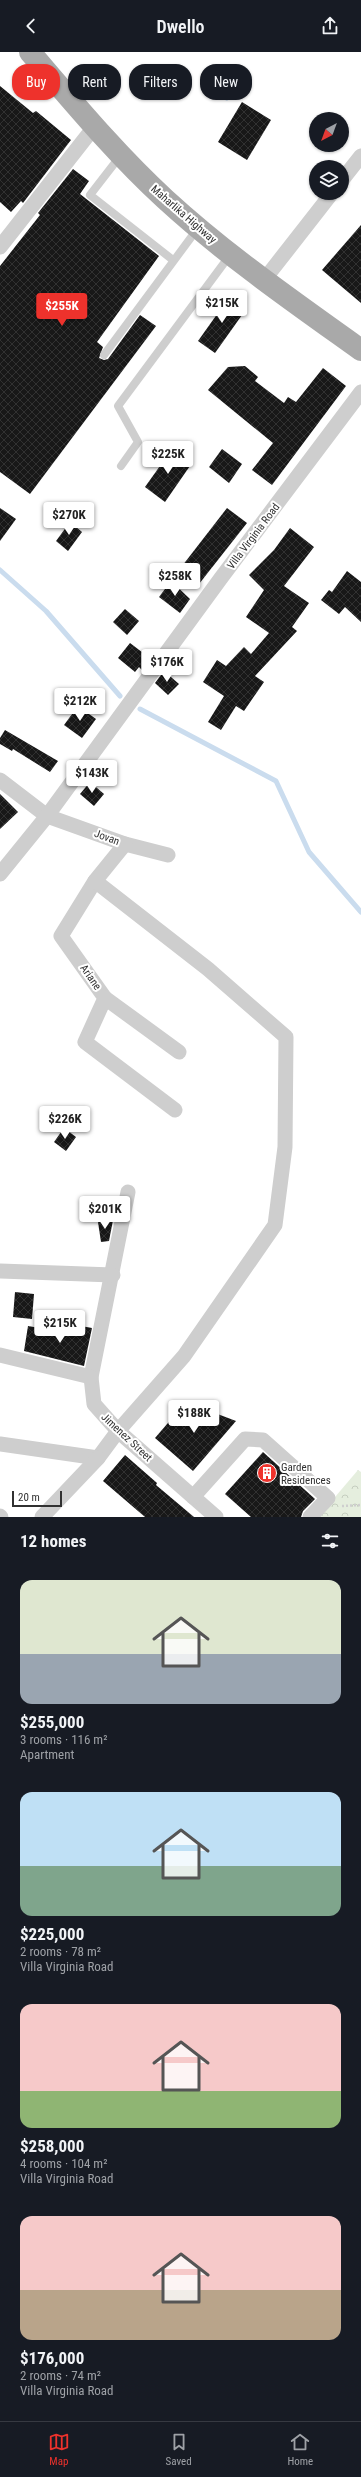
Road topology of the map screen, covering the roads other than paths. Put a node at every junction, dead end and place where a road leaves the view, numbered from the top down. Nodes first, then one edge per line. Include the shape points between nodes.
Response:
1 (30, 52) edge
2 (95, 126) junction
3 (121, 155) junction
4 (361, 156) edge
5 (349, 171) edge
6 (327, 200) edge
7 (198, 227) junction
8 (0, 247) edge
9 (231, 254) junction
10 (173, 260) junction
11 (264, 280) junction
12 (361, 350) edge
13 (104, 354) dead end
14 (361, 392) edge
15 (120, 466) dead end
16 (0, 780) edge
17 (47, 816) junction
18 (125, 844) junction
19 (168, 855) dead end
20 (0, 874) edge
21 (95, 881) junction
22 (105, 998) junction
23 (179, 1052) dead end
24 (175, 1110) dead end
25 (128, 1192) dead end
26 (0, 1271) edge
27 (113, 1275) junction
28 (0, 1355) edge
29 (91, 1377) junction
30 (118, 1431) junction
31 (0, 1444) edge
32 (98, 1458) junction
33 (193, 1497) junction
34 (208, 1515) edge
35 (42, 1517) edge
36 (310, 1517) edge

1 - 2 main road, Maharlika Highway
2 - 3 main road, Maharlika Highway
2 - 8 street
3 - 7 main road, Maharlika Highway
3 - 10 lane via 90,195
4 - 5 street
6 - 11 street
7 - 9 main road, Maharlika Highway
7 - 10 lane
9 - 11 main road, Maharlika Highway
9 - 15 lane via 118,406 138,442
10 - 13 lane
11 - 12 main road, Maharlika Highway
14 - 17 street, Villa Virginia Road
16 - 17 street, Jovan
17 - 18 street, Jovan
17 - 20 street, Villa Virginia Road
18 - 19 street, Jovan
18 - 21 street, Ariane
21 - 22 street, Ariane via 61,936
21 - 30 street via 208,969 286,1037 285,1147 275,1225 184,1356
22 - 23 street
22 - 24 street, Ariane via 85,1042
25 - 27 street, Jimenez Street
26 - 27 street
27 - 29 street, Jimenez Street
28 - 29 street
29 - 30 street, Jimenez Street via 94,1404
30 - 32 street
30 - 33 street, Jimenez Street
31 - 32 street
32 - 35 street
33 - 34 street, Jimenez Street
33 - 36 street via 245,1439 263,1440 328,1498

